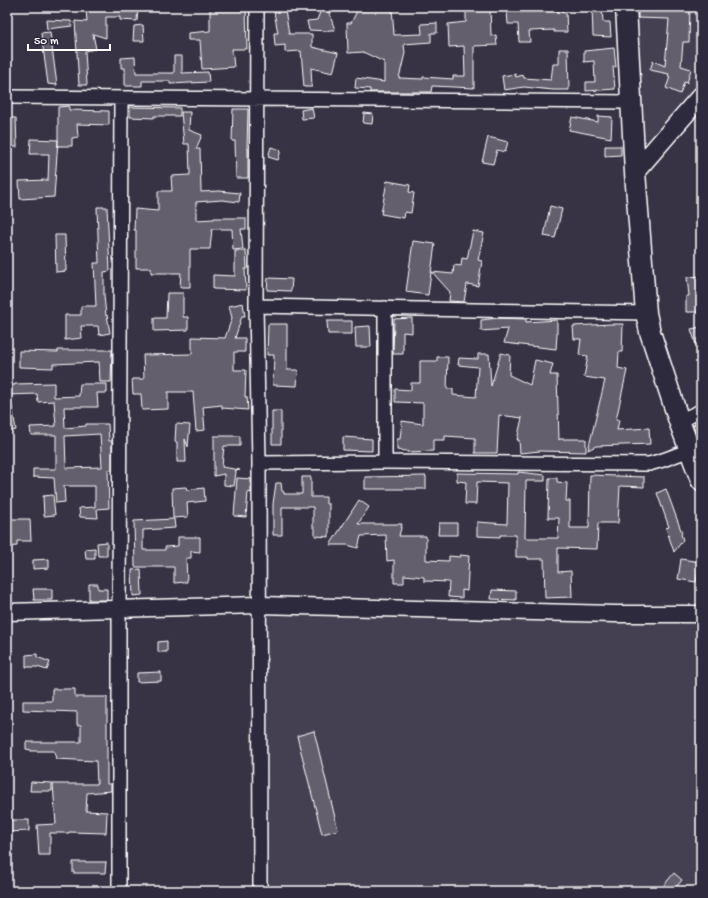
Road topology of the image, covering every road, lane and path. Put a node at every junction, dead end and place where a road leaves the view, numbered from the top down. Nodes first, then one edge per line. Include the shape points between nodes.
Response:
1 (257, 7) edge
2 (626, 7) edge
3 (7, 96) edge
4 (701, 96) edge
5 (121, 98) junction
6 (258, 99) junction
7 (632, 102) junction
8 (635, 172) junction
9 (256, 306) junction
10 (385, 308) junction
11 (646, 313) junction
12 (701, 411) edge
13 (679, 421) junction
14 (690, 450) junction
15 (385, 462) junction
16 (259, 463) junction
17 (701, 480) edge
18 (259, 605) junction
19 (119, 610) junction
20 (7, 612) edge
21 (701, 614) edge
22 (119, 891) edge
23 (260, 891) edge

1 - 6 street
2 - 7 main road
3 - 5 street
4 - 8 main road
5 - 6 street
5 - 19 street
6 - 7 street
6 - 9 street
7 - 8 main road
8 - 11 main road
9 - 10 street
9 - 16 street
10 - 11 street
10 - 15 street
11 - 13 main road
12 - 13 street
13 - 14 main road
14 - 15 street via 649,464
14 - 17 main road
15 - 16 street
16 - 18 street
18 - 19 street
18 - 21 street
18 - 23 street
19 - 20 street
19 - 22 street

